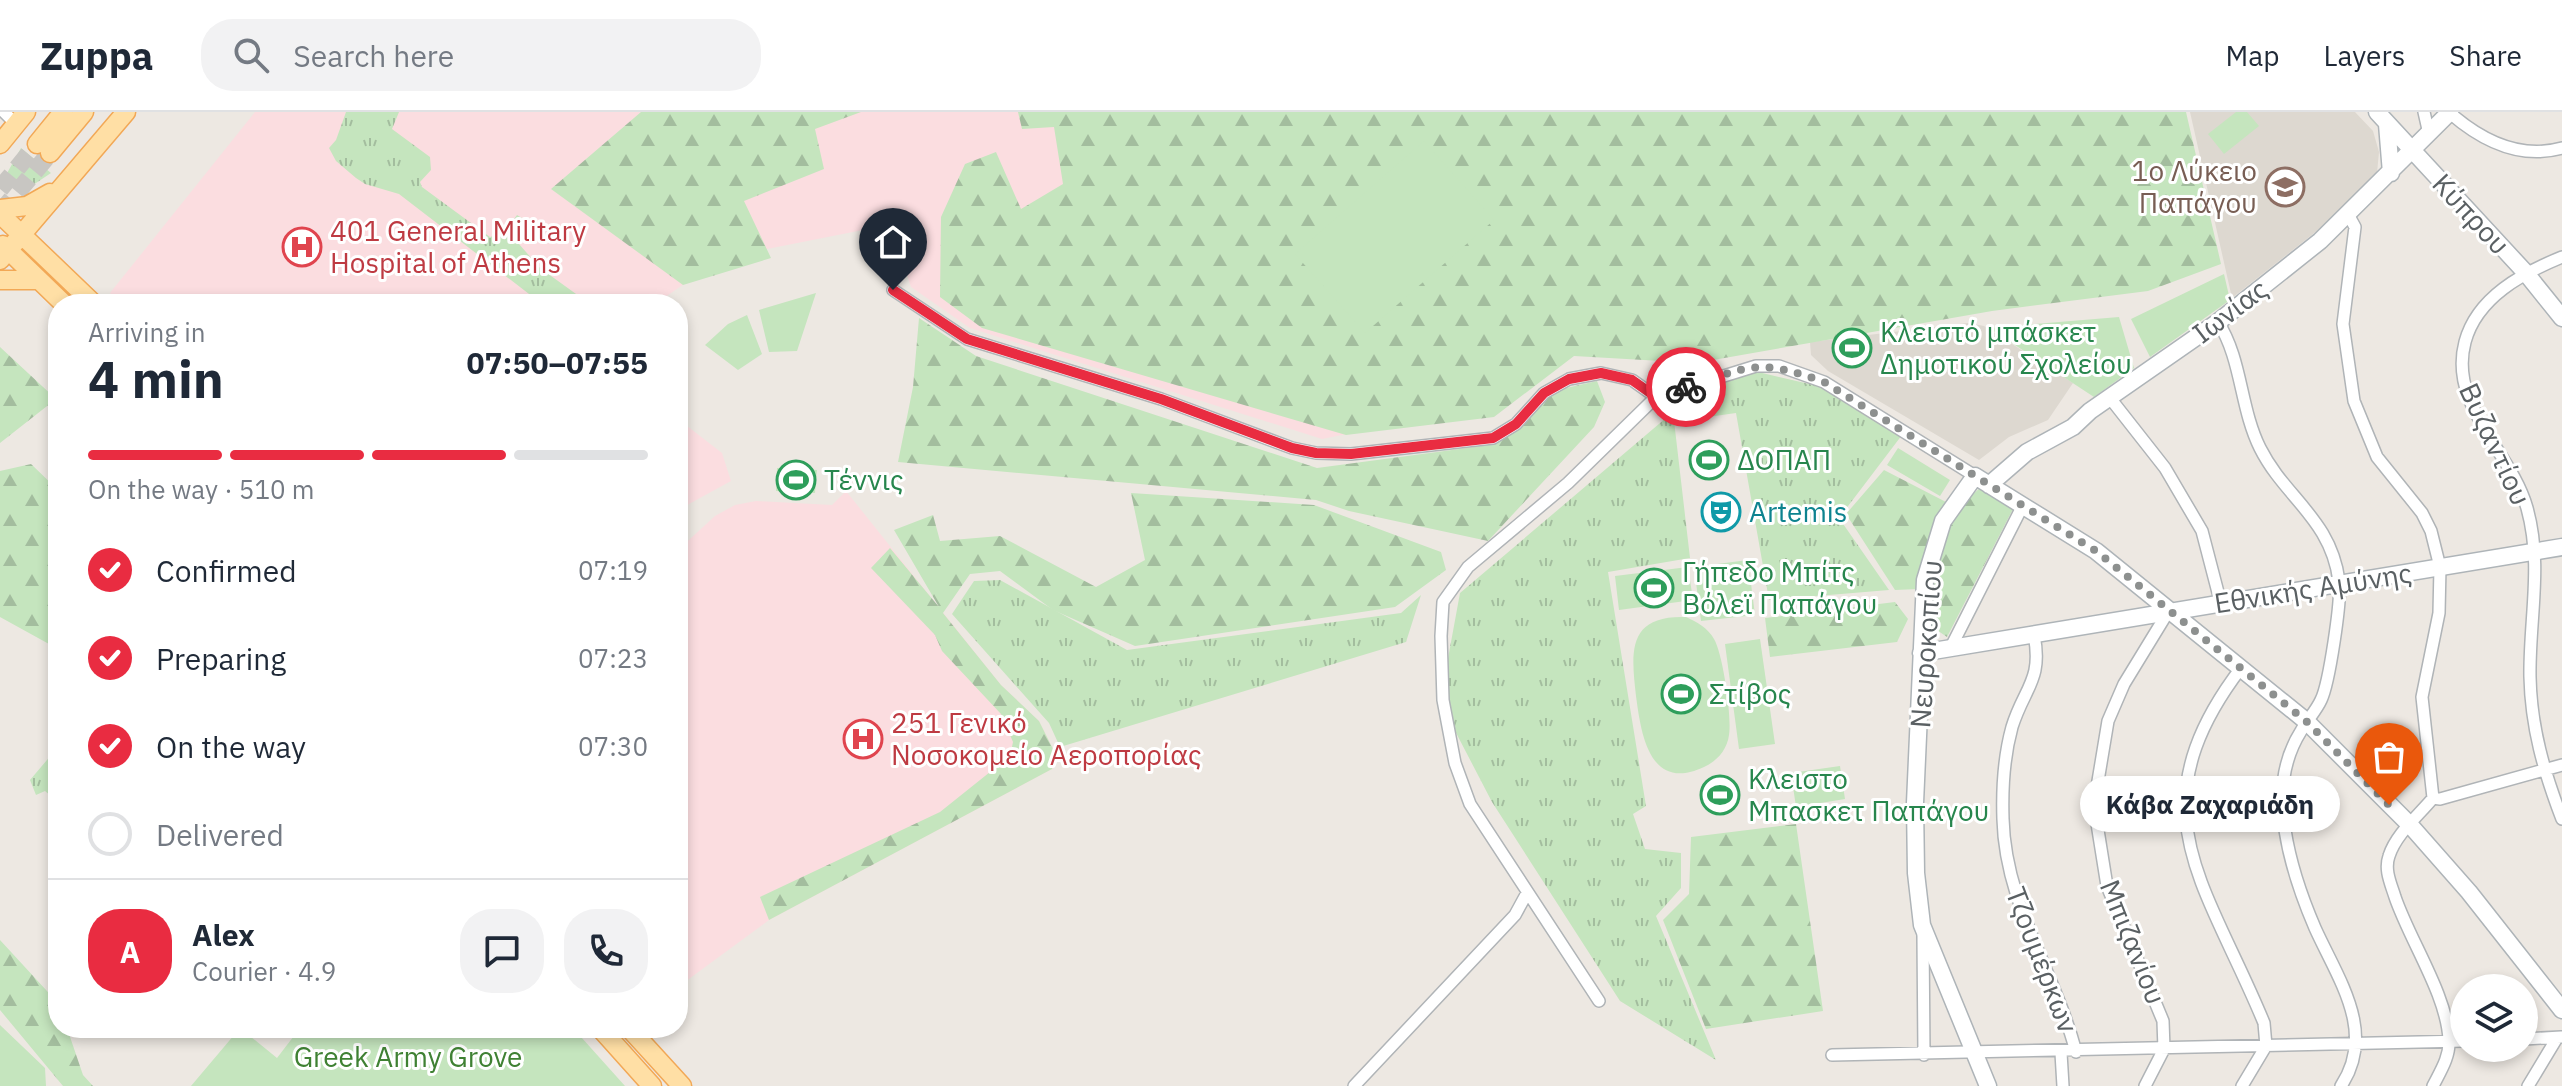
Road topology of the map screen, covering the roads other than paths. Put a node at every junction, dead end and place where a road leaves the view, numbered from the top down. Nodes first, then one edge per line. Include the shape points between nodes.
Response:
1 (63, 112) edge
2 (84, 112) edge
3 (126, 112) edge
4 (2424, 112) edge
5 (2450, 112) edge
6 (15, 116) edge
7 (2382, 117) edge
8 (2429, 134) junction
9 (1, 145) edge
10 (2562, 148) edge
11 (2412, 150) junction
12 (2391, 173) junction
13 (69, 181) junction
14 (2349, 216) junction
15 (7, 222) edge
16 (3, 251) edge
17 (2562, 257) edge
18 (2525, 272) junction
19 (0, 280) edge
20 (39, 280) junction
21 (893, 290) dead end
22 (54, 294) edge
23 (83, 294) edge
24 (2562, 318) edge
25 (2218, 322) junction
26 (1656, 397) junction
27 (2110, 398) junction
28 (1982, 481) junction
29 (2022, 507) junction
30 (2562, 547) edge
31 (2535, 552) junction
32 (2440, 567) junction
33 (2340, 584) junction
34 (2221, 604) junction
35 (2168, 612) junction
36 (2034, 635) junction
37 (1950, 649) junction
38 (1921, 653) junction
39 (2241, 668) junction
40 (2306, 721) junction
41 (2562, 765) edge
42 (2544, 770) junction
43 (2433, 798) junction
44 (2562, 819) edge
45 (2410, 825) junction
46 (1527, 893) junction
47 (1922, 925) junction
48 (1599, 1001) dead end
49 (2562, 1010) edge
50 (609, 1038) edge
51 (638, 1038) edge
52 (2559, 1038) edge
53 (2538, 1039) edge
54 (2449, 1041) junction
55 (2357, 1044) junction
56 (2266, 1046) junction
57 (2164, 1049) junction
58 (2076, 1052) junction
59 (2061, 1053) junction
60 (1832, 1055) dead end
61 (1924, 1055) junction
62 (1975, 1055) junction
63 (652, 1086) edge
64 (682, 1086) edge
65 (1354, 1086) edge
66 (1988, 1086) edge
67 (2063, 1086) edge
68 (2145, 1086) edge
69 (2242, 1086) edge
70 (2341, 1086) edge
71 (2433, 1086) edge
72 (2528, 1086) edge

1 - 2 main road via 44,148
3 - 13 main road
4 - 8 street
5 - 8 street, Ιωνίας
5 - 10 street via 2496,145
6 - 9 main road
7 - 11 street, Κύπρου
7 - 12 street
8 - 11 street, Ιωνίας
11 - 12 street, Ιωνίας
11 - 18 street, Κύπρου
12 - 14 street, Ιωνίας
13 - 15 main road
13 - 15 main road
14 - 25 street, Ιωνίας
14 - 32 street via 2355,227 2343,324 2354,401 2377,457 2422,513
15 - 16 main road
15 - 23 main road
16 - 20 main road
17 - 18 street, Βυζαντίου
18 - 24 street, Κύπρου
18 - 31 street, Βυζαντίου via 2476,317 2461,367 2477,418 2520,488
19 - 20 main road
20 - 22 main road
21 - 26 street via 967,339 1316,453 1493,438 1516,424 1544,393 1569,379 1601,373 1632,380
25 - 27 street, Ιωνίας
25 - 33 street via 2228,337 2260,447 2328,538
26 - 28 street via 1730,372 1779,366 1824,382
26 - 46 street via 1568,483 1468,567 1443,602 1443,700 1455,763 1470,804
27 - 28 street, Ιωνίας via 2073,427
27 - 34 street via 2165,468 2202,531
28 - 29 street
28 - 38 street, Νευροκοπίου via 1952,505 1935,537 1925,580
29 - 35 street via 2096,551
29 - 37 street
30 - 31 street, Εθνικής Αμύνης
31 - 32 street, Εθνικής Αμύνης
31 - 42 street, Βυζαντίου via 2530,676
32 - 33 street, Εθνικής Αμύνης
32 - 43 street via 2439,613 2422,697
33 - 34 street, Εθνικής Αμύνης
33 - 40 street via 2322,700
34 - 35 street, Εθνικής Αμύνης
35 - 36 street, Εθνικής Αμύνης
35 - 39 street
35 - 57 street, Μπιζανίου via 2108,721 2094,805 2107,886 2158,1003
36 - 37 street, Εθνικής Αμύνης
36 - 58 street, Τζουμέρκων via 2038,669 2013,726 2004,776 2006,856 2014,893
37 - 38 street, Εθνικής Αμύνης
38 - 47 street, Νευροκοπίου via 1914,792
39 - 40 street
39 - 56 street via 2196,739 2185,810 2199,881 2264,1023
40 - 45 street
40 - 55 street via 2284,769 2285,832 2314,926 2355,1017
41 - 42 street
42 - 43 street
42 - 44 street, Βυζαντίου
43 - 45 street
45 - 49 street
45 - 54 street via 2395,841 2387,860 2388,876 2444,1015
46 - 48 street
46 - 65 street via 1515,915
47 - 61 street
47 - 62 street, Νευροκοπίου
50 - 63 main road
51 - 64 main road
52 - 53 street
52 - 72 street
54 - 55 street
54 - 71 street
55 - 56 street
55 - 70 street
56 - 57 street
56 - 69 street
57 - 58 street
57 - 68 street
58 - 59 street
59 - 62 street
59 - 67 street
60 - 61 street
61 - 62 street
62 - 66 street, Νευροκοπίου

